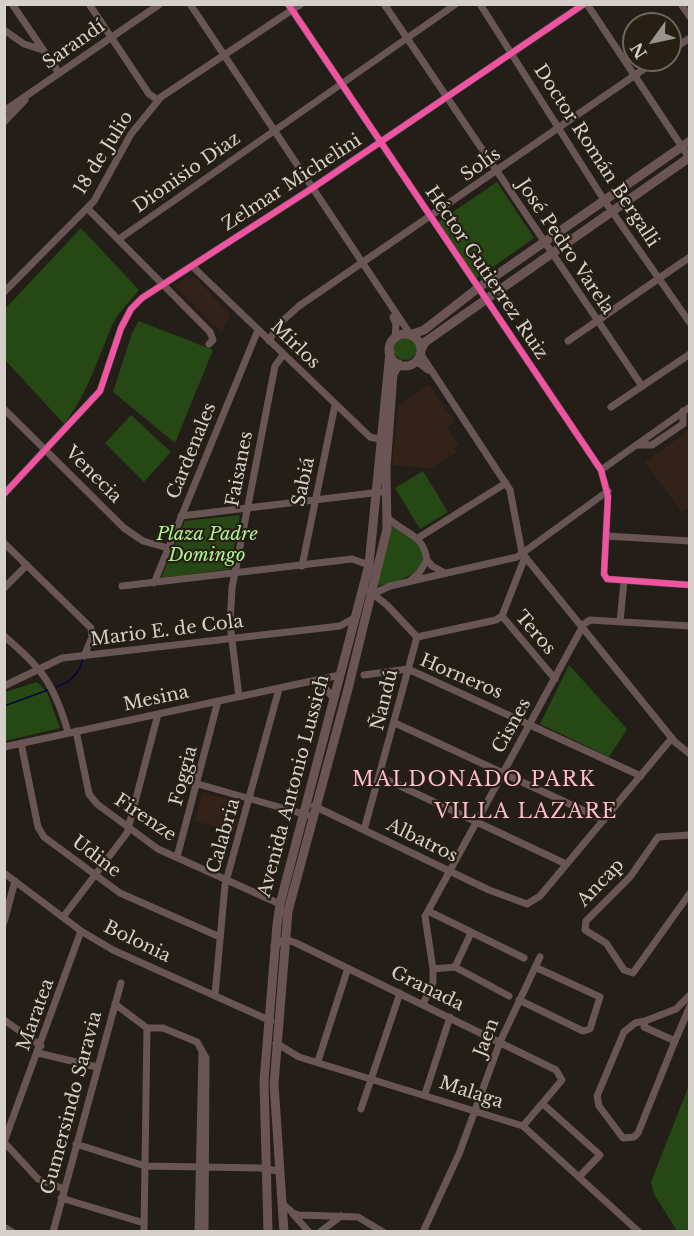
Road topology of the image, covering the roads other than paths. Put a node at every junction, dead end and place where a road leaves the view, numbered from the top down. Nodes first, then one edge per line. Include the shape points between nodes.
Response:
1 (11, 4) edge
2 (89, 4) edge
3 (160, 4) edge
4 (190, 4) edge
5 (301, 4) edge
6 (384, 4) edge
7 (456, 4) edge
8 (480, 4) edge
9 (586, 4) edge
10 (681, 4) edge
11 (290, 7) edge
12 (4, 9) edge
13 (690, 17) edge
14 (4, 30) edge
15 (111, 38) junction
16 (407, 38) junction
17 (43, 50) junction
18 (512, 54) junction
19 (223, 56) junction
20 (639, 72) edge
21 (59, 73) junction
22 (635, 75) junction
23 (340, 84) junction
24 (30, 94) junction
25 (446, 99) junction
26 (159, 100) junction
27 (4, 111) edge
28 (4, 122) edge
29 (559, 128) junction
30 (273, 132) junction
31 (380, 143) junction
32 (686, 144) edge
33 (689, 158) edge
34 (495, 173) junction
35 (311, 189) junction
36 (604, 200) junction
37 (87, 208) junction
38 (613, 212) junction
39 (431, 218) junction
40 (118, 239) junction
41 (543, 243) junction
42 (551, 254) junction
43 (690, 257) edge
44 (362, 264) junction
45 (192, 267) junction
46 (659, 278) junction
47 (164, 284) junction
48 (478, 288) junction
49 (4, 292) edge
50 (484, 300) junction
51 (385, 301) junction
52 (597, 321) junction
53 (690, 322) edge
54 (258, 330) junction
55 (410, 335) junction
56 (395, 338) junction
57 (269, 341) junction
58 (568, 341) dead end
59 (209, 344) dead end
60 (421, 351) junction
61 (390, 352) junction
62 (690, 354) edge
63 (283, 355) junction
64 (413, 363) junction
65 (399, 364) junction
66 (440, 383) junction
67 (642, 386) junction
68 (335, 405) junction
69 (611, 407) dead end
70 (4, 409) edge
71 (686, 409) edge
72 (380, 439) junction
73 (46, 450) junction
74 (601, 470) junction
75 (506, 483) junction
76 (608, 491) junction
77 (376, 492) junction
78 (4, 494) edge
79 (316, 500) junction
80 (386, 502) junction
81 (248, 509) junction
82 (181, 516) junction
83 (387, 517) junction
84 (606, 536) junction
85 (418, 538) junction
86 (690, 541) edge
87 (4, 543) edge
88 (168, 548) junction
89 (523, 555) junction
90 (427, 560) junction
91 (27, 565) junction
92 (369, 565) junction
93 (302, 566) junction
94 (234, 574) junction
95 (447, 574) junction
96 (624, 581) junction
97 (408, 582) junction
98 (154, 583) junction
99 (690, 585) edge
100 (123, 586) dead end
101 (390, 586) junction
102 (363, 587) junction
103 (4, 588) edge
104 (373, 594) junction
105 (387, 604) junction
106 (502, 616) junction
107 (356, 617) junction
108 (620, 622) junction
109 (340, 626) junction
110 (690, 627) edge
111 (582, 629) junction
112 (4, 636) edge
113 (231, 637) junction
114 (351, 637) junction
115 (417, 637) junction
116 (84, 656) junction
117 (40, 669) junction
118 (408, 669) junction
119 (364, 675) dead end
120 (339, 678) junction
121 (555, 679) junction
122 (350, 680) junction
123 (316, 682) junction
124 (4, 686) edge
125 (279, 689) junction
126 (239, 697) junction
127 (334, 699) junction
128 (218, 701) junction
129 (158, 714) junction
130 (394, 723) junction
131 (530, 723) junction
132 (76, 731) junction
133 (68, 732) junction
134 (672, 738) junction
135 (21, 743) junction
136 (4, 747) edge
137 (690, 754) edge
138 (503, 772) junction
139 (641, 776) junction
140 (381, 777) junction
141 (198, 784) junction
142 (250, 799) junction
143 (304, 809) junction
144 (316, 811) junction
145 (604, 820) junction
146 (476, 822) junction
147 (128, 828) junction
148 (364, 830) junction
149 (690, 835) edge
150 (177, 857) junction
151 (566, 864) junction
152 (449, 871) junction
153 (4, 873) edge
154 (95, 875) junction
155 (15, 881) junction
156 (227, 881) junction
157 (690, 893) edge
158 (280, 904) junction
159 (428, 911) junction
160 (63, 917) junction
161 (4, 922) edge
162 (81, 931) junction
163 (471, 933) junction
164 (220, 937) junction
165 (285, 939) junction
166 (274, 946) junction
167 (540, 957) dead end
168 (524, 958) dead end
169 (455, 967) junction
170 (535, 967) junction
171 (348, 968) junction
172 (433, 969) junction
173 (121, 982) dead end
174 (400, 993) junction
175 (215, 995) junction
176 (690, 995) edge
177 (509, 996) dead end
178 (519, 1000) junction
179 (115, 1004) junction
180 (423, 1004) junction
181 (690, 1006) edge
182 (676, 1010) junction
183 (686, 1015) junction
184 (450, 1017) junction
185 (268, 1019) junction
186 (4, 1020) edge
187 (645, 1021) junction
188 (147, 1028) junction
189 (278, 1030) junction
190 (266, 1033) junction
191 (675, 1041) junction
192 (500, 1042) junction
193 (277, 1044) junction
194 (40, 1049) junction
195 (318, 1061) junction
196 (97, 1067) junction
197 (372, 1078) junction
198 (425, 1094) junction
199 (543, 1104) junction
200 (361, 1109) dead end
201 (477, 1110) junction
202 (523, 1126) junction
203 (4, 1142) edge
204 (76, 1144) junction
205 (145, 1166) junction
206 (202, 1168) junction
207 (266, 1169) junction
208 (278, 1171) junction
209 (580, 1176) junction
210 (64, 1189) junction
211 (61, 1198) junction
212 (284, 1205) junction
213 (293, 1213) junction
214 (341, 1216) junction
215 (4, 1227) edge
216 (144, 1227) edge
217 (12, 1232) edge
218 (53, 1232) edge
219 (198, 1232) edge
220 (205, 1232) edge
221 (268, 1232) edge
222 (284, 1232) edge
223 (309, 1232) edge
224 (320, 1232) edge
225 (382, 1232) edge
226 (423, 1232) edge
227 (639, 1232) edge

1 - 12 street
1 - 17 street
2 - 15 street
3 - 15 street, Sarandí
4 - 19 street
5 - 11 street, 18 de Julio
6 - 16 street, José Pedro Varela
7 - 16 street, Dionisio Diaz
8 - 18 street, Doctor Román Bergalli
9 - 18 street, Zelmar Michelini
9 - 22 street
10 - 13 street
11 - 19 street, 18 de Julio
11 - 23 street, Héctor Gutierrez Ruiz
14 - 17 street via 24,44
15 - 21 street, Sarandí
15 - 26 street via 149,94
16 - 23 street, Dionisio Diaz
16 - 25 street, José Pedro Varela
17 - 21 street
18 - 25 street, Zelmar Michelini
18 - 29 street, Doctor Román Bergalli
19 - 26 street, 18 de Julio
19 - 30 street
20 - 22 street, Solís
21 - 24 street, Sarandí
22 - 29 street, Solís
22 - 32 street
23 - 30 street, Dionisio Diaz
23 - 31 street, Héctor Gutierrez Ruiz
24 - 27 street, Sarandí
24 - 28 street
25 - 31 street, Zelmar Michelini
25 - 34 street, José Pedro Varela
26 - 37 street, 18 de Julio via 131,134
29 - 34 street, Solís
29 - 36 street, Doctor Román Bergalli
30 - 35 street
30 - 40 street, Dionisio Diaz
31 - 35 street, Zelmar Michelini
31 - 39 street, Héctor Gutierrez Ruiz
32 - 33 street
32 - 36 main road
33 - 38 main road
34 - 39 street, Solís
34 - 41 street, José Pedro Varela
35 - 44 street
35 - 45 street, Zelmar Michelini
36 - 38 street, Doctor Román Bergalli
36 - 41 main road
37 - 40 street
37 - 49 street, 18 de Julio
38 - 42 main road
38 - 46 street, Doctor Román Bergalli
39 - 44 street, Solís
39 - 48 street, Héctor Gutierrez Ruiz
40 - 47 street
41 - 42 street, José Pedro Varela
41 - 48 main road
42 - 50 main road
42 - 52 street, José Pedro Varela
43 - 46 street
44 - 51 street
44 - 57 street, Solís via 285,317
45 - 47 street, Zelmar Michelini
45 - 54 street, Mirlos
46 - 52 street
46 - 53 street, Doctor Román Bergalli
47 - 59 street via 210,332 213,336
47 - 73 street, Zelmar Michelini via 131,309 100,391
48 - 50 street, Héctor Gutierrez Ruiz
48 - 55 main road via 424,330
50 - 60 main road via 424,342
50 - 74 street, Héctor Gutierrez Ruiz
51 - 55 street
51 - 56 street via 396,324
52 - 58 street
52 - 67 street, José Pedro Varela
54 - 57 street, Mirlos
54 - 82 street, Cardenales
55 - 56 main road
55 - 60 main road via 417,339
56 - 61 main road
57 - 63 street, Mirlos
60 - 64 main road
60 - 66 street
61 - 65 main road
61 - 72 main road, Avenida Antonio Lussich
62 - 67 street
63 - 68 street, Mirlos
63 - 81 street, Faisanes via 275,366
64 - 65 main road
64 - 66 street via 423,365
65 - 80 main road, Avenida Antonio Lussich via 393,380
66 - 75 street
67 - 69 street
68 - 72 street, Mirlos via 370,437
68 - 79 street, Sabiá
70 - 73 street, Venecia
71 - 74 street
72 - 77 main road, Avenida Antonio Lussich
73 - 78 street, Zelmar Michelini
73 - 88 street, Venecia via 124,528 143,541
74 - 76 street, Héctor Gutierrez Ruiz
75 - 85 street
75 - 89 street
76 - 84 street, Héctor Gutierrez Ruiz
76 - 89 street
77 - 79 street
77 - 80 street via 381,492
77 - 92 main road, Avenida Antonio Lussich
79 - 81 street
79 - 93 street, Sabiá
80 - 83 main road, Avenida Antonio Lussich
81 - 82 street
81 - 94 street, Faisanes
82 - 88 street, Cardenales
83 - 85 street
83 - 104 main road, Avenida Antonio Lussich
84 - 86 street
84 - 96 street, Héctor Gutierrez Ruiz via 604,574 611,580
85 - 90 street
87 - 91 street
88 - 98 street, Cardenales
89 - 95 street
89 - 106 street
89 - 111 street
90 - 95 street
90 - 97 street
91 - 103 street
91 - 116 street via 91,628 92,637
92 - 93 street via 352,560
92 - 102 main road, Avenida Antonio Lussich
93 - 94 street
94 - 98 street
94 - 113 street, Faisanes via 229,611
95 - 97 street
96 - 99 street
96 - 108 street
97 - 101 street
98 - 100 street
101 - 104 street
101 - 105 street via 385,596
102 - 104 street
102 - 107 main road, Avenida Antonio Lussich
104 - 105 street
104 - 122 main road, Avenida Antonio Lussich
105 - 115 street
106 - 115 street, Teros
106 - 121 street, Teros
107 - 109 street, Mario E. de Cola
107 - 114 main road, Avenida Antonio Lussich
108 - 110 street
108 - 111 street via 590,620
109 - 113 street, Mario E. de Cola
109 - 114 street
111 - 121 street, Cisnes
111 - 134 street
112 - 117 street
113 - 116 street, Mario E. de Cola
113 - 126 street, Faisanes
114 - 120 main road, Avenida Antonio Lussich
115 - 118 street, Ñandú
116 - 117 street, Mario E. de Cola via 62,658
117 - 124 street, Mario E. de Cola
117 - 133 street via 53,690
118 - 119 street, Horneros
118 - 130 street, Ñandú
118 - 131 street, Horneros
120 - 122 street, Mesina
120 - 123 street, Mesina
120 - 127 main road, Avenida Antonio Lussich
121 - 131 street, Cisnes
122 - 144 main road, Avenida Antonio Lussich
123 - 125 street, Mesina
123 - 127 street
125 - 126 street, Mesina
125 - 142 street, Calabria
126 - 128 street, Mesina
127 - 143 main road, Avenida Antonio Lussich
128 - 129 street, Mesina
128 - 141 street, Foggia
129 - 132 street, Mesina
129 - 147 street
130 - 138 street
130 - 140 street, Ñandú
131 - 138 street, Cisnes
131 - 139 street, Horneros
132 - 133 street, Mesina
132 - 147 street, Firenze via 91,798
133 - 135 street, Mesina
134 - 137 street
134 - 139 street
135 - 136 street, Mesina
135 - 154 street, Udine via 40,832
138 - 145 street
138 - 146 street, Cisnes
139 - 145 street
140 - 146 street
140 - 148 street, Ñandú
141 - 142 street, Albatros
141 - 150 street, Foggia
142 - 143 street, Albatros
142 - 156 street, Calabria
143 - 144 street, Albatros
143 - 158 main road, Avenida Antonio Lussich
144 - 148 street, Albatros
144 - 165 main road, Avenida Antonio Lussich via 297,872
145 - 151 street
146 - 151 street
146 - 152 street, Cisnes
147 - 150 street, Firenze
147 - 154 street
148 - 152 street, Albatros
149 - 157 street, Ancap via 658,837 630,878 586,921 585,930 606,943 624,970 633,974
150 - 156 street, Firenze
151 - 152 street, Albatros via 534,902 527,904
152 - 159 street, Cisnes
153 - 155 street, Bolonia
154 - 160 street
154 - 164 street, Udine via 135,902
155 - 160 street, Bolonia
155 - 161 street
156 - 158 street, Firenze
156 - 164 street, Calabria
158 - 166 main road, Avenida Antonio Lussich
159 - 163 street
159 - 172 street via 425,916
160 - 162 street, Bolonia
162 - 175 street, Bolonia via 113,950
162 - 194 street, Maratea
163 - 168 street
163 - 169 street
164 - 175 street, Calabria
165 - 166 street
165 - 171 street, Granada
165 - 189 main road, Avenida Antonio Lussich
166 - 185 main road, Avenida Antonio Lussich
167 - 170 street, Jaen
169 - 172 street
169 - 177 street
170 - 178 street, Jaen
170 - 178 street via 600,997 590,1029 585,1032
171 - 174 street, Granada
171 - 195 street
172 - 180 street via 433,982
173 - 179 street, Gumersindo Saravia
174 - 180 street, Granada
174 - 197 street
175 - 185 street, Bolonia
176 - 182 street
178 - 192 street, Jaen
179 - 188 street
179 - 196 street, Gumersindo Saravia
180 - 184 street, Granada
181 - 183 street
182 - 183 street via 678,1015
182 - 187 street
183 - 191 street
184 - 192 street, Granada
184 - 198 street
185 - 189 street
185 - 190 main road, Avenida Antonio Lussich
186 - 194 street
187 - 191 street via 648,1030
187 - 191 street via 624,1032 597,1096 599,1106 623,1138 638,1133
188 - 205 street
188 - 206 street via 163,1028 197,1042 202,1051
189 - 193 main road, Avenida Antonio Lussich
190 - 193 street, Malaga
190 - 207 main road, Avenida Antonio Lussich
192 - 199 street, Granada via 556,1070 562,1080
192 - 201 street, Jaen
193 - 195 street, Malaga via 299,1057
193 - 208 main road, Avenida Antonio Lussich via 274,1084
194 - 196 street
194 - 203 street, Maratea
195 - 197 street, Malaga
196 - 204 street, Gumersindo Saravia
197 - 198 street, Malaga
197 - 200 street
198 - 201 street, Malaga
199 - 202 street
199 - 209 street via 600,1155
201 - 202 street, Malaga
201 - 226 street, Jaen
202 - 209 street, Malaga
203 - 210 street via 38,1179
204 - 205 street
204 - 210 street, Gumersindo Saravia
205 - 206 street
205 - 216 street
206 - 207 street
206 - 219 street
206 - 220 street
207 - 208 street
207 - 221 main road, Avenida Antonio Lussich
208 - 212 main road, Avenida Antonio Lussich
209 - 227 street, Malaga
210 - 211 street, Gumersindo Saravia
211 - 216 street
211 - 218 street, Gumersindo Saravia
212 - 213 street
212 - 222 main road, Avenida Antonio Lussich
213 - 214 street
213 - 223 street
214 - 224 street
214 - 225 street via 358,1217
215 - 217 street

